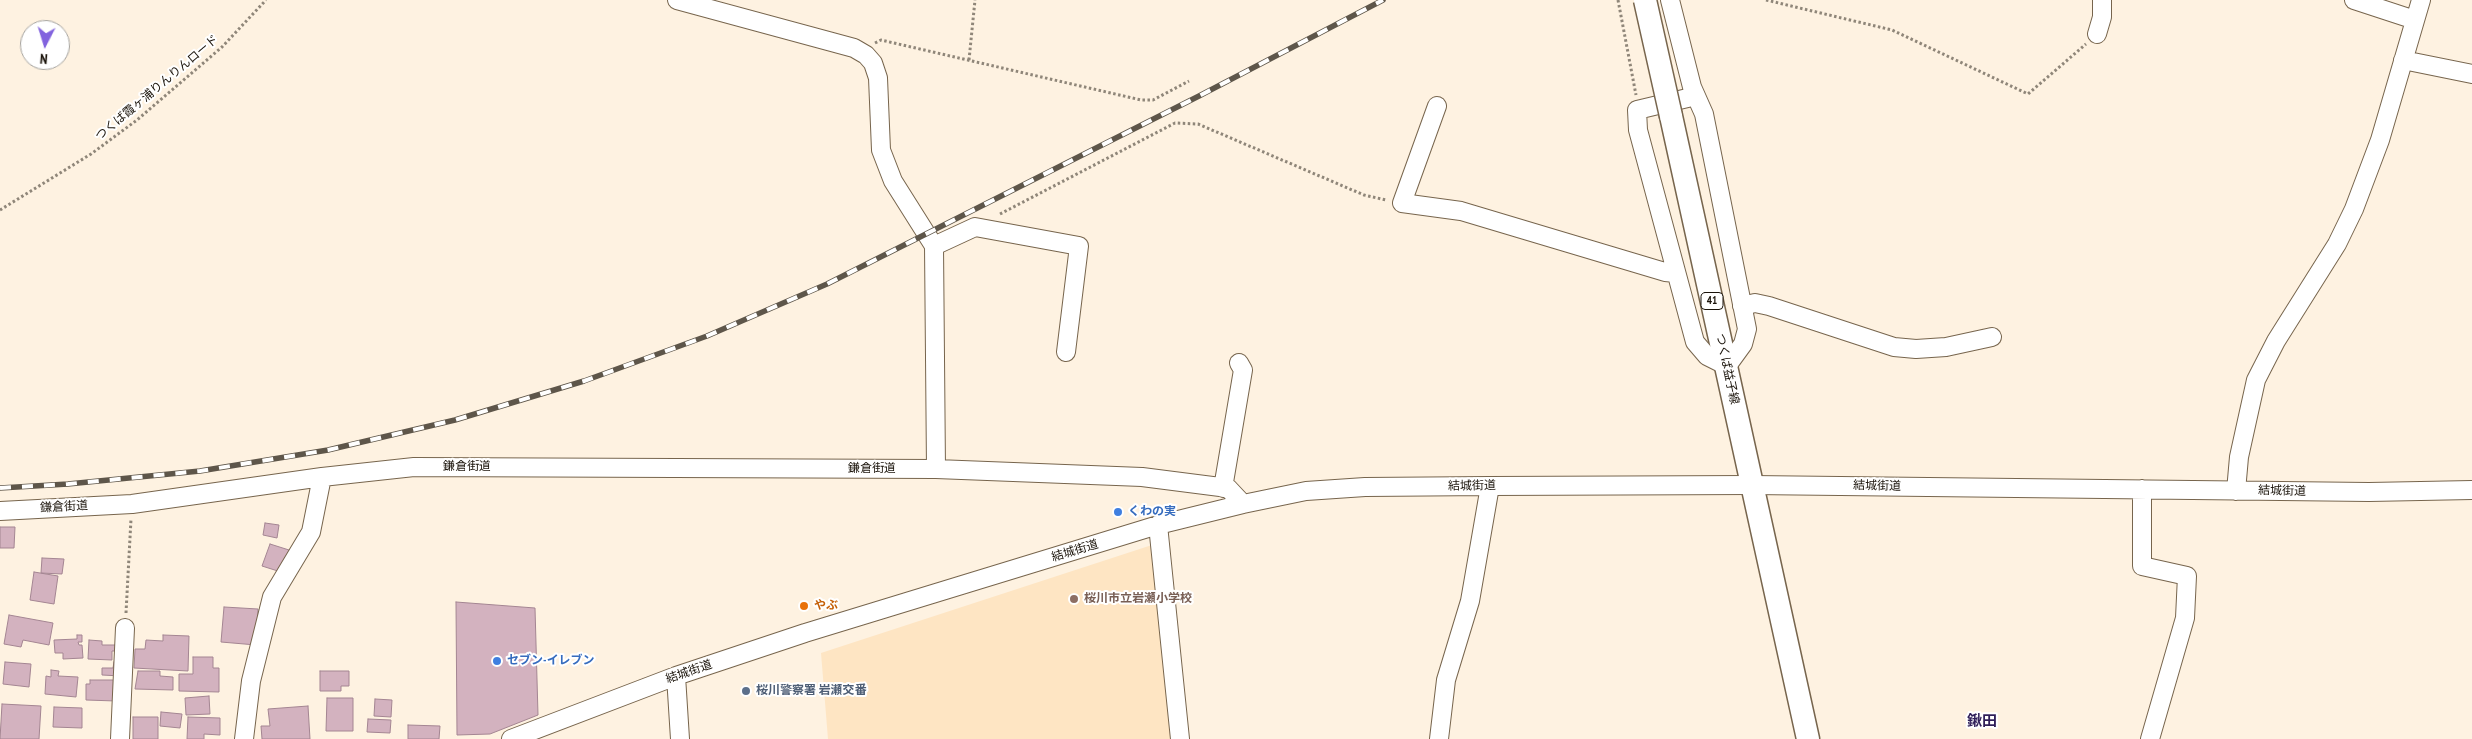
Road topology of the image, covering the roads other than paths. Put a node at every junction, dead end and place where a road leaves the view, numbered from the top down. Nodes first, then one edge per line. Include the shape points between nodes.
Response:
1 (677, 0) edge
2 (1646, 0) edge
3 (1670, 0) edge
4 (2102, 0) edge
5 (2354, 0) edge
6 (2421, 0) edge
7 (2415, 20) junction
8 (2097, 34) road end
9 (2403, 60) junction
10 (2472, 74) edge
11 (1696, 96) junction
12 (1437, 106) dead end
13 (934, 246) junction
14 (1676, 274) junction
15 (1742, 306) junction
16 (1992, 337) dead end
17 (1066, 352) dead end
18 (1239, 363) dead end
19 (1727, 366) junction
20 (936, 469) junction
21 (322, 477) junction
22 (1752, 485) junction
23 (1490, 486) junction
24 (1223, 488) junction
25 (2142, 489) junction
26 (2472, 490) edge
27 (2236, 491) junction
28 (1243, 504) junction
29 (0, 511) edge
30 (1158, 525) junction
31 (125, 628) road end
32 (676, 676) junction
33 (120, 739) edge
34 (244, 739) edge
35 (511, 739) edge
36 (680, 739) edge
37 (1180, 739) edge
38 (1439, 739) edge
39 (1808, 739) edge
40 (2150, 739) edge

1 - 13 street via 854,48 866,55 873,63 878,78 881,150 893,181
2 - 19 main road, つくば益子線 / 41, bridge
3 - 11 street
4 - 8 street via 2102,18
5 - 7 street
6 - 7 street
7 - 9 street
9 - 10 street
9 - 27 street via 2380,140 2354,209 2337,244 2276,341 2256,380 2239,457
11 - 14 street via 1637,110 1638,130
11 - 15 street via 1704,114
12 - 14 street via 1402,203 1460,211
13 - 17 street via 975,227 1079,246
13 - 20 street
14 - 19 street via 1695,342 1707,356
15 - 16 street via 1755,303 1769,306 1894,347 1946,347
15 - 19 street via 1746,338
18 - 24 street via 1243,370
19 - 22 main road, つくば益子線 / 41
20 - 21 street, 鎌倉街道 via 414,467
20 - 24 street, 鎌倉街道 via 1142,477
21 - 29 street, 鎌倉街道 via 132,504
21 - 34 street via 310,532 272,597 251,681
22 - 23 street, 結城街道
22 - 25 street, 結城街道
22 - 39 main road, つくば益子線 / 41
23 - 28 street, 結城街道 via 1306,491
23 - 38 street via 1470,601 1446,680
24 - 28 street via 1228,488
25 - 27 street, 結城街道
25 - 40 street via 2142,566 2187,576 2185,618
26 - 27 street, 結城街道
28 - 30 street, 結城街道
30 - 32 street, 結城街道
30 - 37 street
31 - 33 street
32 - 35 street, 結城街道
32 - 36 street

